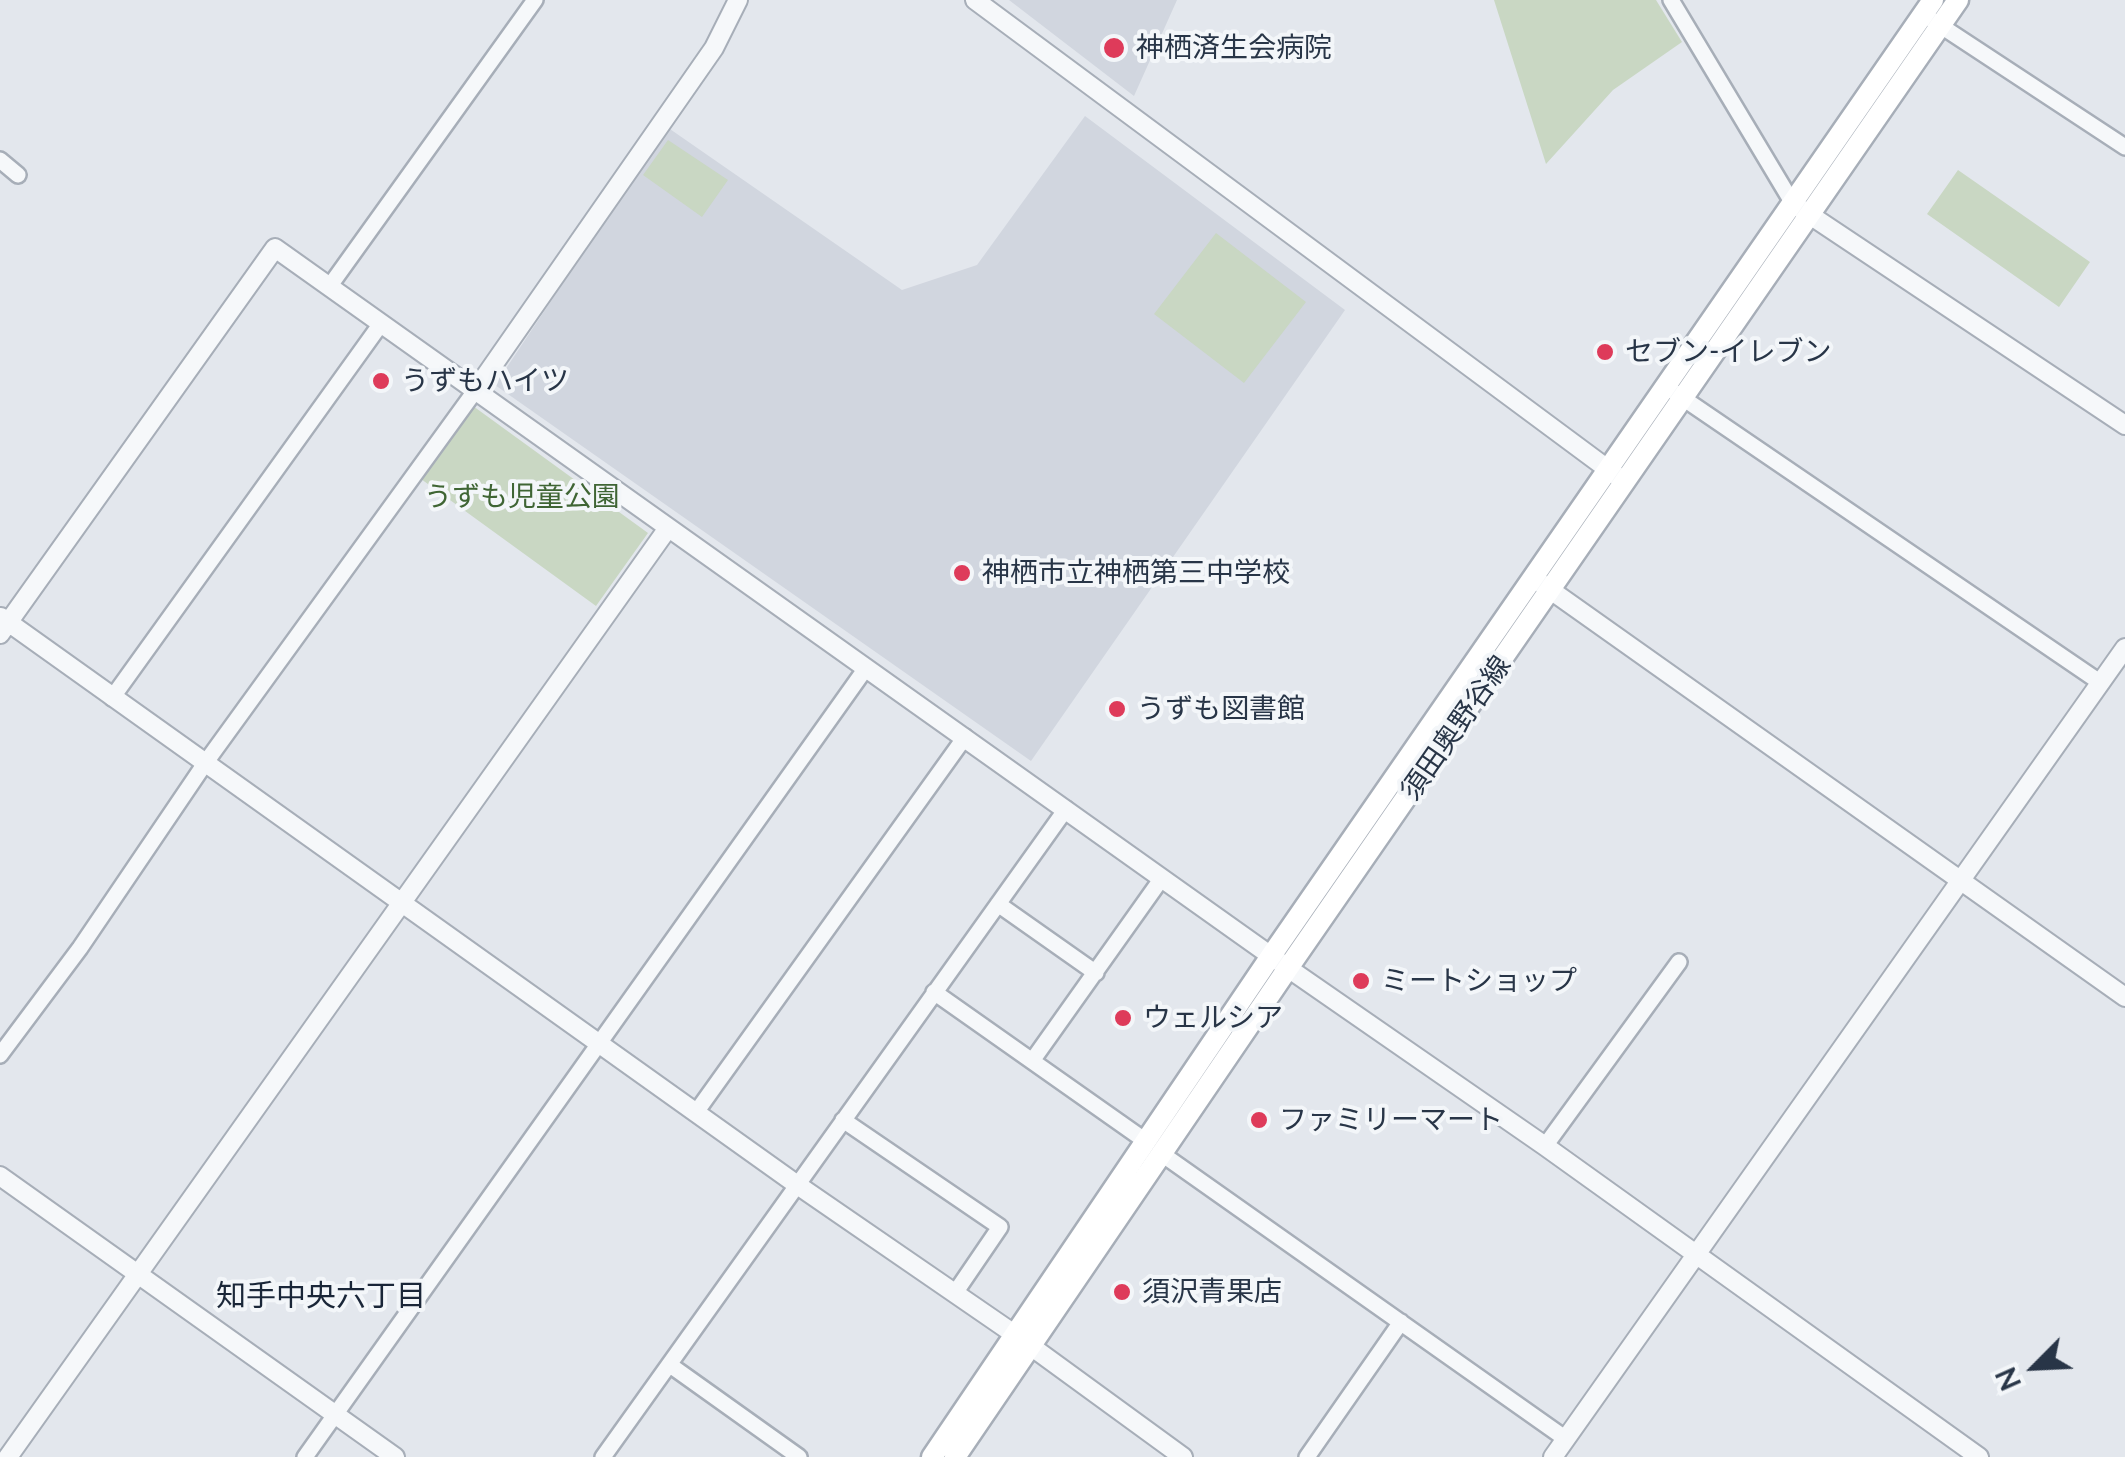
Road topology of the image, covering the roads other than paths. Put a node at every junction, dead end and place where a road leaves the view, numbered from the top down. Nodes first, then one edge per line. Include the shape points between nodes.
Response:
1 (535, 0) edge
2 (738, 0) edge
3 (975, 0) edge
4 (1671, 0) edge
5 (1958, 0) edge
6 (1933, 13) edge
7 (2125, 147) edge
8 (0, 160) edge
9 (18, 174) dead end
10 (1801, 209) junction
11 (328, 287) junction
12 (380, 326) junction
13 (1665, 386) junction
14 (475, 392) junction
15 (1684, 398) junction
16 (2125, 425) edge
17 (1607, 470) junction
18 (1625, 482) junction
19 (668, 528) junction
20 (1543, 586) junction
21 (3, 624) edge
22 (2125, 648) edge
23 (866, 668) junction
24 (2100, 683) junction
25 (112, 698) junction
26 (965, 737) junction
27 (206, 762) junction
28 (1066, 809) junction
29 (1162, 878) junction
30 (1961, 881) junction
31 (401, 903) junction
32 (998, 904) junction
33 (1279, 962) junction
34 (1679, 962) dead end
35 (1096, 974) junction
36 (934, 992) junction
37 (2125, 997) edge
38 (600, 1044) junction
39 (0, 1055) edge
40 (1032, 1061) junction
41 (697, 1112) junction
42 (843, 1120) junction
43 (1545, 1146) junction
44 (1155, 1148) junction
45 (0, 1176) edge
46 (796, 1184) junction
47 (1694, 1256) junction
48 (138, 1273) junction
49 (955, 1293) junction
50 (1401, 1322) junction
51 (1024, 1341) junction
52 (670, 1365) junction
53 (335, 1415) junction
54 (1566, 1439) junction
55 (8, 1457) edge
56 (305, 1457) edge
57 (395, 1457) edge
58 (603, 1457) edge
59 (800, 1457) edge
60 (932, 1457) edge
61 (955, 1457) edge
62 (1182, 1457) edge
63 (1307, 1457) edge
64 (1554, 1457) edge
65 (1979, 1457) edge

1 - 11 street
2 - 14 street via 714,48
3 - 17 street
4 - 10 street
5 - 6 main road, 須田奥野谷線
6 - 7 street
6 - 10 main road, 須田奥野谷線
8 - 9 street
10 - 13 main road, 須田奥野谷線
10 - 15 main road, 須田奥野谷線
10 - 16 street
11 - 12 street
11 - 21 street via 275,248
12 - 14 street
12 - 25 street
13 - 15 street
13 - 17 main road, 須田奥野谷線
14 - 19 street
14 - 27 street
15 - 18 main road, 須田奥野谷線
15 - 24 street
17 - 18 street
17 - 20 main road, 須田奥野谷線
18 - 20 main road, 須田奥野谷線
19 - 23 street
19 - 31 street
20 - 30 street
20 - 33 main road, 須田奥野谷線
21 - 25 street
22 - 24 street
23 - 26 street
23 - 38 street
24 - 30 street
25 - 27 street
26 - 28 street
26 - 41 street
27 - 31 street
27 - 39 street
28 - 29 street
28 - 32 street
29 - 33 street
29 - 35 street
30 - 37 street
30 - 47 street
31 - 38 street
31 - 48 street
32 - 35 street
32 - 36 street
33 - 43 street
33 - 44 main road, 須田奥野谷線
34 - 43 street
35 - 40 street
36 - 40 street
36 - 42 street
38 - 41 street
38 - 53 street
40 - 44 street
41 - 46 street
42 - 46 street
42 - 49 street via 1000,1227
43 - 47 street
44 - 50 street
44 - 51 main road, 須田奥野谷線
45 - 48 street
46 - 49 street
46 - 52 street
47 - 54 street
47 - 65 street
48 - 53 street
48 - 55 street
49 - 51 street
50 - 54 street
50 - 63 street
51 - 60 main road, 須田奥野谷線
51 - 61 main road, 須田奥野谷線
51 - 62 street
52 - 58 street
52 - 59 street
53 - 56 street
53 - 57 street
54 - 64 street

